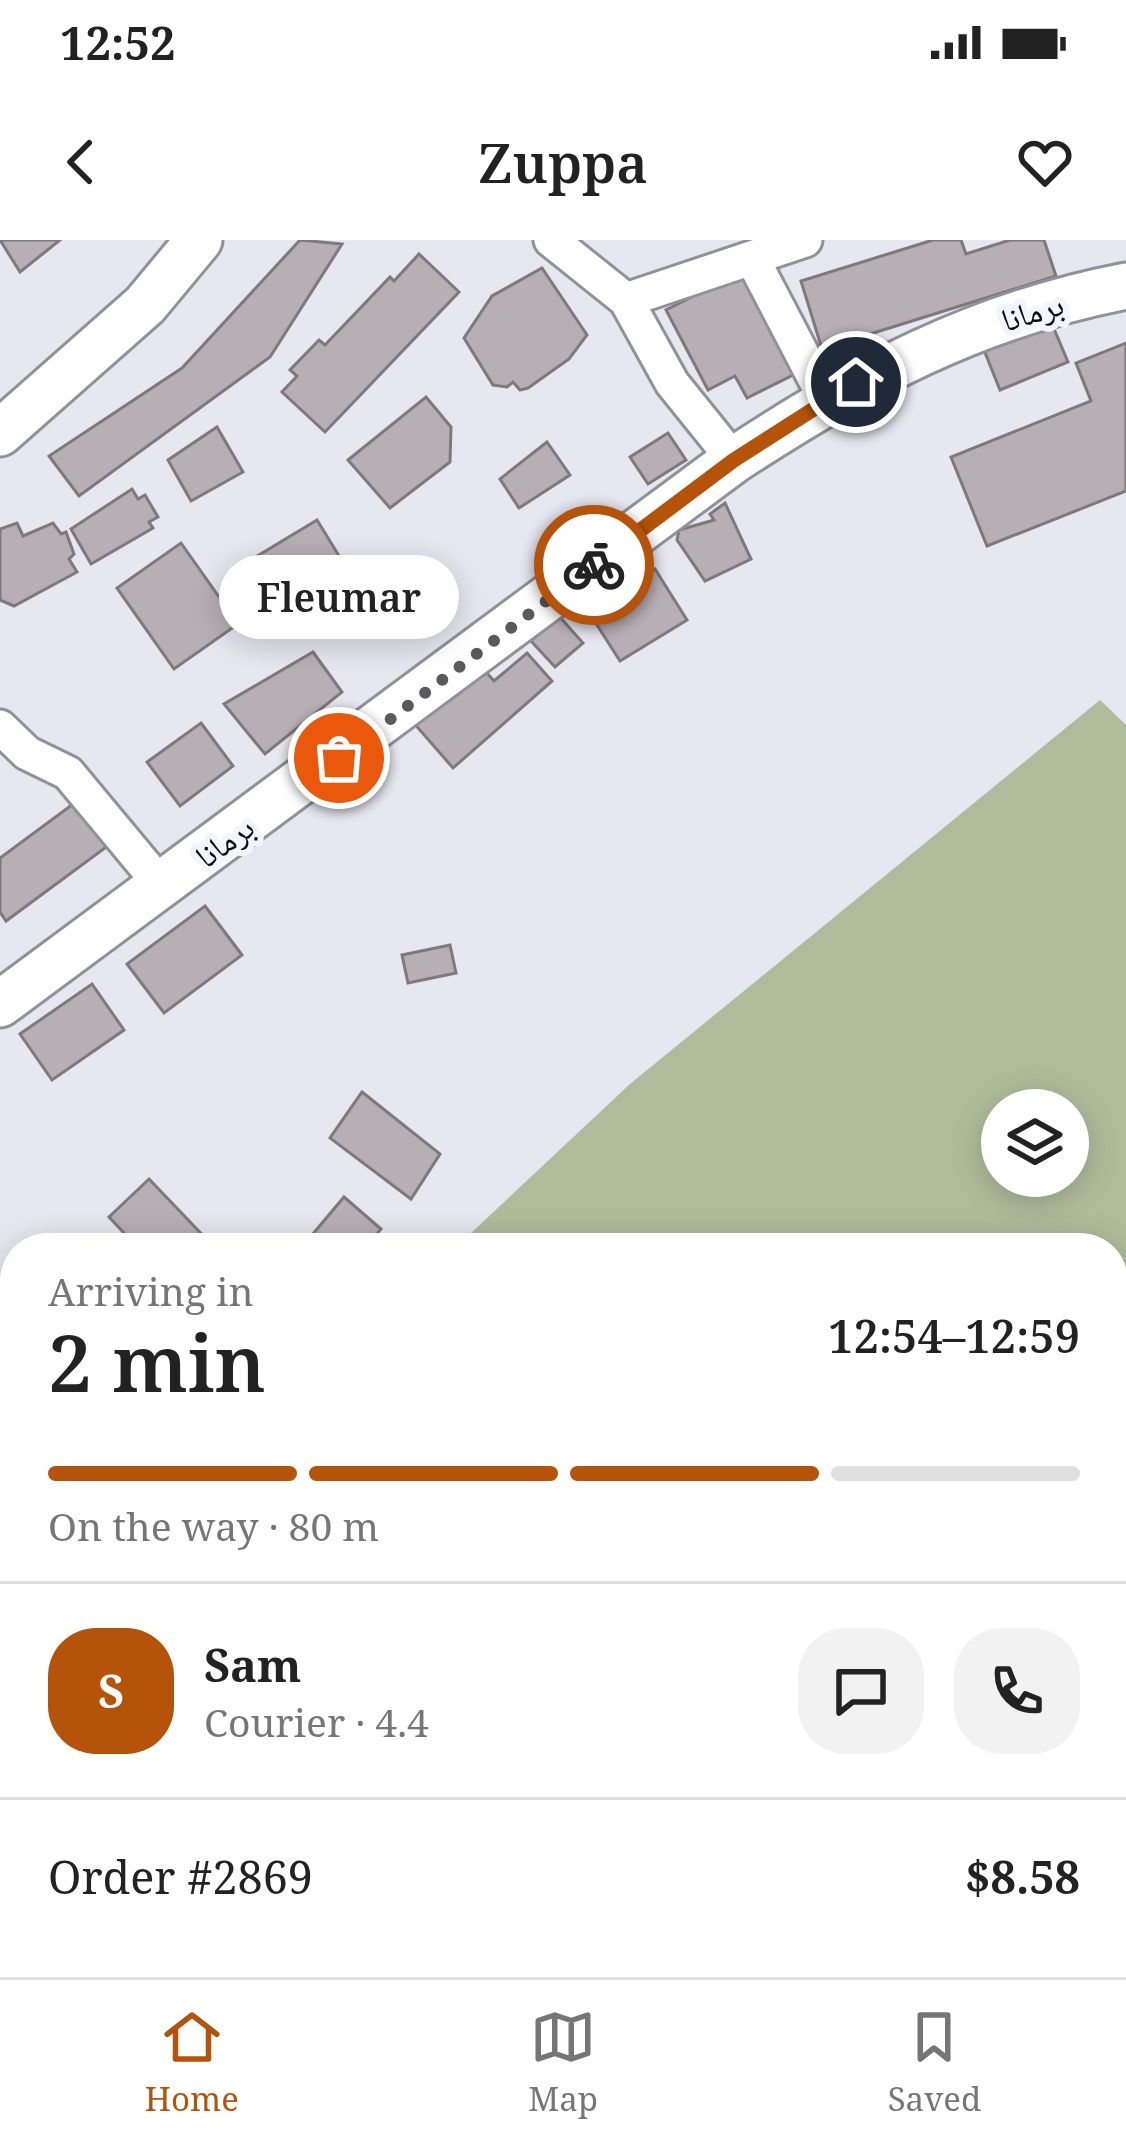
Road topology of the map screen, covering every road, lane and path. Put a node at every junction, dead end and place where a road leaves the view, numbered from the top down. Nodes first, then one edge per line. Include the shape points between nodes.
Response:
1 (199, 240) edge
2 (551, 240) edge
3 (805, 240) edge
4 (753, 260) junction
5 (1126, 286) edge
6 (626, 300) junction
7 (826, 400) junction
8 (0, 433) edge
9 (734, 460) junction
10 (0, 727) edge
11 (162, 886) junction
12 (0, 1004) edge

1 - 8 main road via 146,305
2 - 6 street
3 - 4 street
4 - 6 street
4 - 7 street
5 - 7 main road, برمانا via 1027,309 947,339
6 - 9 street via 672,383
7 - 9 main road, برمانا
9 - 11 main road, برمانا
10 - 11 street via 27,753 68,773
11 - 12 main road, برمانا

